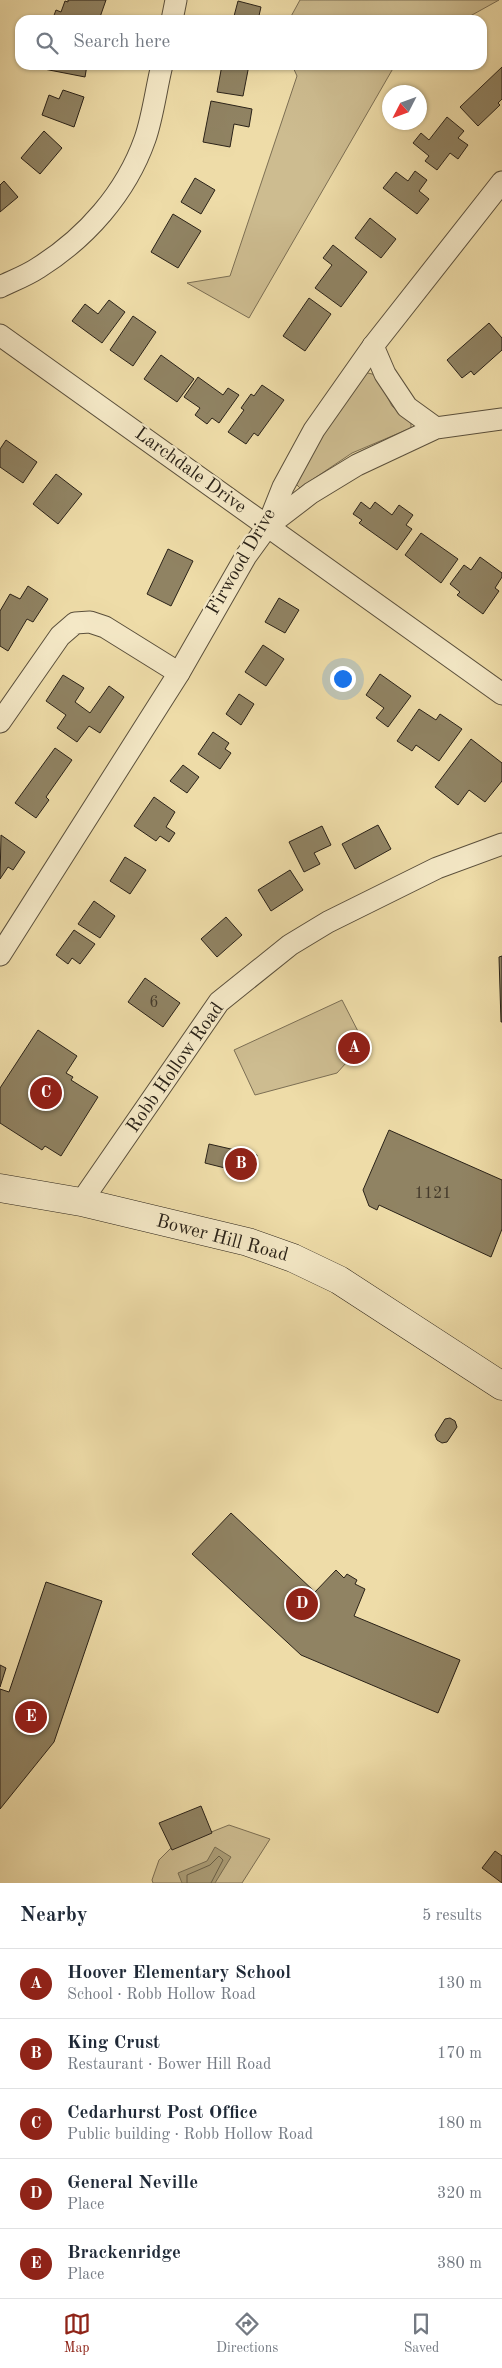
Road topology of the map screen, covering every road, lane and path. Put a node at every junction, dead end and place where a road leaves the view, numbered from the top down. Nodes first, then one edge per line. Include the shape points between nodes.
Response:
1 (176, 0) edge
2 (173, 15) edge
3 (161, 70) edge
4 (502, 182) edge
5 (0, 287) edge
6 (0, 335) edge
7 (373, 346) junction
8 (502, 418) edge
9 (436, 428) junction
10 (267, 527) junction
11 (179, 673) junction
12 (502, 694) edge
13 (0, 722) edge
14 (502, 844) edge
15 (0, 955) edge
16 (0, 1188) edge
17 (81, 1202) junction
18 (502, 1386) edge

1 - 2 street
3 - 5 street via 145,139 123,186 94,222 66,249
4 - 7 street, Firwood Drive
6 - 10 street, Larchdale Drive
7 - 9 street via 385,374 407,407
7 - 10 street, Firwood Drive via 314,430 283,487
8 - 9 street
9 - 10 street via 358,465 311,493
10 - 11 street, Firwood Drive via 246,556
10 - 12 street, Larchdale Drive
11 - 13 street via 105,627 90,622 75,623 60,636
11 - 15 street, Firwood Drive
14 - 17 street, Robb Hollow Road via 437,868 328,922 290,945 219,1002
16 - 17 main road, Bower Hill Road
17 - 18 main road, Bower Hill Road via 248,1242 293,1258 339,1280

